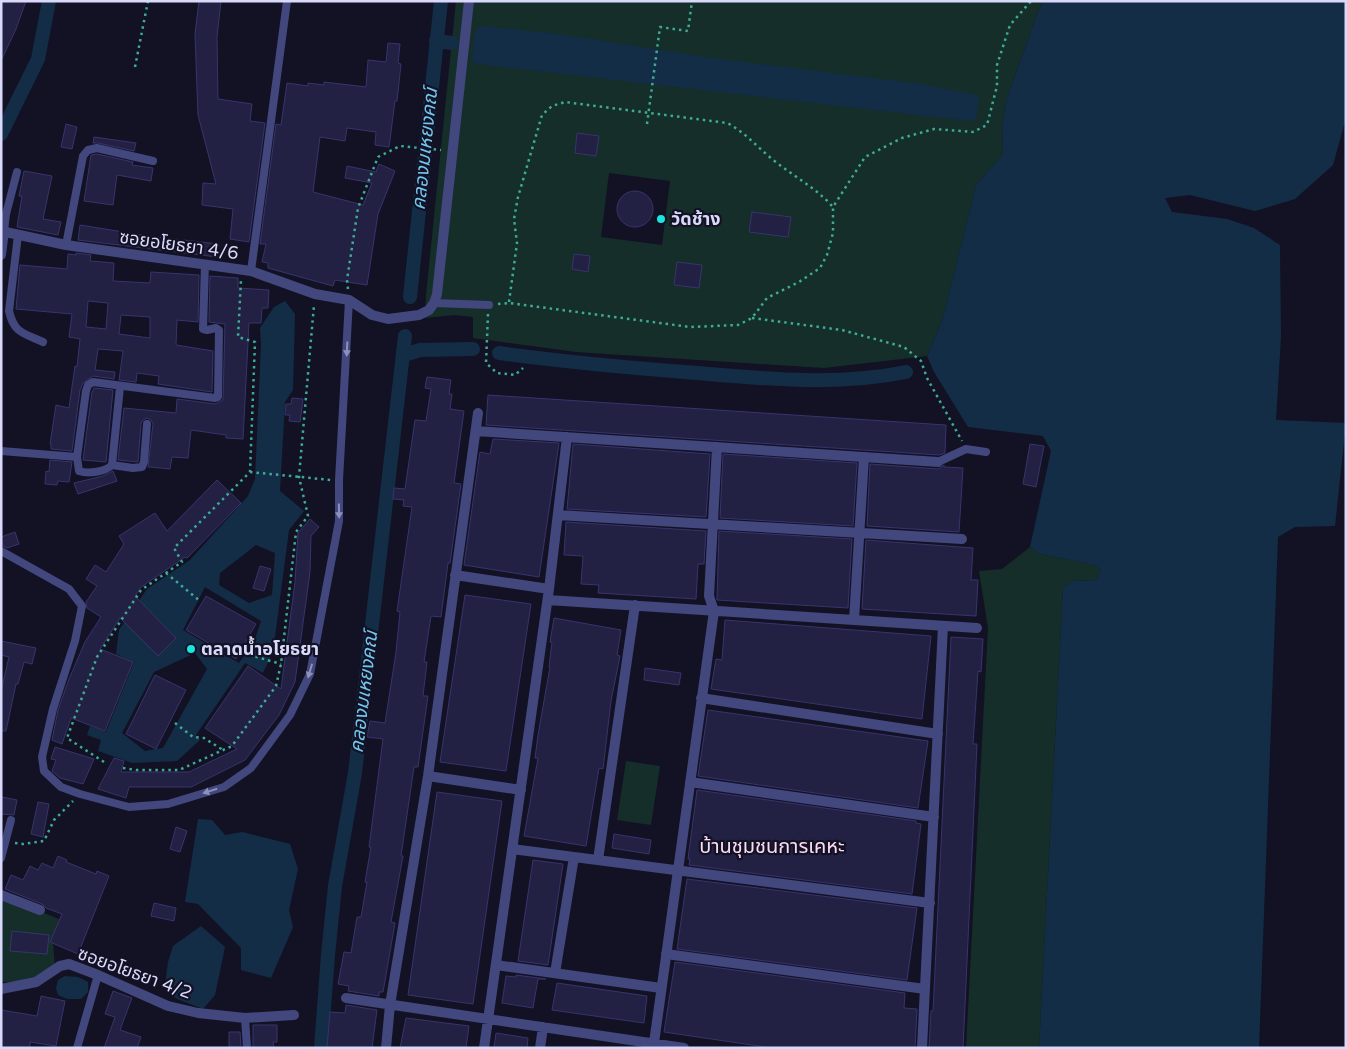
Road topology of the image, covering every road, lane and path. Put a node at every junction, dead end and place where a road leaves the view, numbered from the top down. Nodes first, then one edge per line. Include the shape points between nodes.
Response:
1 (148, 1) edge
2 (287, 1) edge
3 (469, 1) edge
4 (692, 1) edge
5 (1031, 1) edge
6 (135, 67) dead end
7 (649, 112) junction
8 (647, 124) dead end
9 (438, 150) dead end
10 (153, 160) dead end
11 (17, 172) dead end
12 (833, 207) junction
13 (3, 231) edge
14 (18, 235) junction
15 (66, 246) junction
16 (1, 255) edge
17 (205, 264) junction
18 (246, 270) junction
19 (314, 294) junction
20 (350, 300) junction
21 (434, 303) junction
22 (509, 303) junction
23 (489, 305) junction
24 (752, 318) junction
25 (43, 342) dead end
26 (523, 368) dead end
27 (120, 387) junction
28 (478, 413) dead end
29 (147, 424) dead end
30 (476, 431) junction
31 (567, 437) junction
32 (716, 447) junction
33 (966, 449) junction
34 (1, 451) edge
35 (986, 452) dead end
36 (77, 457) junction
37 (864, 457) junction
38 (938, 462) joint
39 (112, 465) junction
40 (252, 472) junction
41 (300, 477) junction
42 (339, 480) junction
43 (558, 515) junction
44 (713, 524) junction
45 (859, 533) junction
46 (962, 539) dead end
47 (1, 551) edge
48 (167, 574) junction
49 (455, 575) junction
50 (549, 595) junction
51 (200, 601) dead end
52 (635, 605) junction
53 (714, 611) junction
54 (854, 620) junction
55 (943, 626) junction
56 (977, 628) dead end
57 (243, 653) dead end
58 (282, 664) junction
59 (701, 698) junction
60 (175, 723) dead end
61 (938, 734) junction
62 (223, 750) junction
63 (104, 762) dead end
64 (123, 768) dead end
65 (428, 776) junction
66 (690, 782) junction
67 (521, 790) junction
68 (80, 794) junction
69 (934, 818) junction
70 (11, 820) dead end
71 (6, 841) junction
72 (512, 849) junction
73 (574, 857) junction
74 (1, 858) edge
75 (598, 860) junction
76 (678, 871) junction
77 (1, 895) edge
78 (930, 903) junction
79 (40, 910) dead end
80 (666, 954) junction
81 (496, 965) junction
82 (555, 973) junction
83 (98, 975) junction
84 (661, 988) junction
85 (1, 989) edge
86 (925, 989) junction
87 (346, 998) dead end
88 (390, 1005) junction
89 (294, 1015) dead end
90 (245, 1018) junction
91 (488, 1019) junction
92 (543, 1027) junction
93 (654, 1043) junction
94 (77, 1047) edge
95 (87, 1048) edge
96 (247, 1048) edge
97 (386, 1048) edge
98 (484, 1048) edge
99 (540, 1048) edge
100 (684, 1048) edge
101 (922, 1048) edge

1 - 6 path
2 - 18 lane
3 - 21 street
4 - 7 path via 688,31 660,27
5 - 12 path via 1010,25 997,65 997,86 988,125 973,132 934,129 902,138 865,157
7 - 8 path
7 - 12 path via 727,123 740,129 755,146 820,193
7 - 22 path via 564,102 552,106 542,115 514,219 517,243
9 - 20 path via 400,146 378,157 358,208 347,280
10 - 15 lane via 97,148 88,150 83,156
11 - 13 lane
12 - 24 path via 833,233 820,268 767,298
13 - 14 street, ซอยอโยธยา 4/6
13 - 16 street
14 - 15 street, ซอยอโยธยา 4/6
14 - 25 lane via 8,311 18,331
15 - 17 street, ซอยอโยธยา 4/6
17 - 18 street, ซอยอโยธยา 4/6
17 - 27 lane via 203,329 219,330 218,397
18 - 19 street, ซอยอโยธยา 4/6
18 - 40 path via 238,337 255,342
19 - 20 street, ซอยอโยธยา 4/6
19 - 41 path
20 - 21 street via 372,314 388,319 419,315
20 -> 42 lane
21 - 23 lane
22 - 23 path
22 - 24 path via 690,327 738,325
23 - 26 path via 486,363 497,373 515,375
24 - 33 path via 842,330 904,347 921,361
27 - 36 lane via 92,382 88,385
27 - 39 lane
28 - 30 street
29 - 39 lane via 142,466
30 - 31 street
30 - 49 street
31 - 32 street
31 - 43 street
32 - 37 street
32 - 44 street
33 - 35 lane
33 - 38 lane
34 - 36 lane
36 - 39 lane via 78,471 85,473 108,469
37 - 38 street
37 - 45 street
40 - 41 path
40 - 48 path via 174,548 182,562
41 - 42 path
41 - 58 path via 308,516 296,532
42 -> 68 lane via 340,521 310,674 290,715 251,768 224,787 168,804 129,807
43 - 44 street
43 - 50 street
44 - 45 street
44 - 53 street via 709,596
45 - 46 street
45 - 54 street
47 - 68 lane via 69,589 82,606 76,641 53,709 42,756 44,771 61,787
48 - 51 path
48 - 63 path via 141,590 98,657 67,738
49 - 50 street
49 - 65 street
50 - 52 street
50 - 67 street
52 - 53 street
52 - 75 street
53 - 54 street
53 - 59 street
54 - 55 street
55 - 56 street
55 - 61 street
57 - 58 path
58 - 62 path via 276,686 232,746
59 - 61 street
59 - 66 street
60 - 62 path via 193,736 204,738
61 - 69 street
62 - 64 path via 179,770
65 - 67 street
65 - 88 street
66 - 69 street
66 - 76 street
67 - 72 street
68 - 71 path via 54,820 44,842 23,844
69 - 78 street
70 - 71 lane
71 - 74 lane
72 - 73 street
72 - 81 street
73 - 75 street
73 - 82 street
75 - 76 street
76 - 78 street
76 - 80 street
77 - 79 street
78 - 86 street
80 - 84 street
80 - 86 street
81 - 82 street
81 - 91 street
82 - 84 street
83 - 85 street, ซอยอโยธยา 4/2 via 64,964 36,982
83 - 90 street, ซอยอโยธยา 4/2 via 168,1006
83 - 94 lane
84 - 93 street
86 - 101 street
87 - 88 street
88 - 91 street
88 - 97 street
89 - 90 street, ซอยอโยธยา 4/2
90 - 96 lane
91 - 92 street
91 - 98 street
92 - 93 street
92 - 99 street
93 - 100 street
94 - 95 lane

